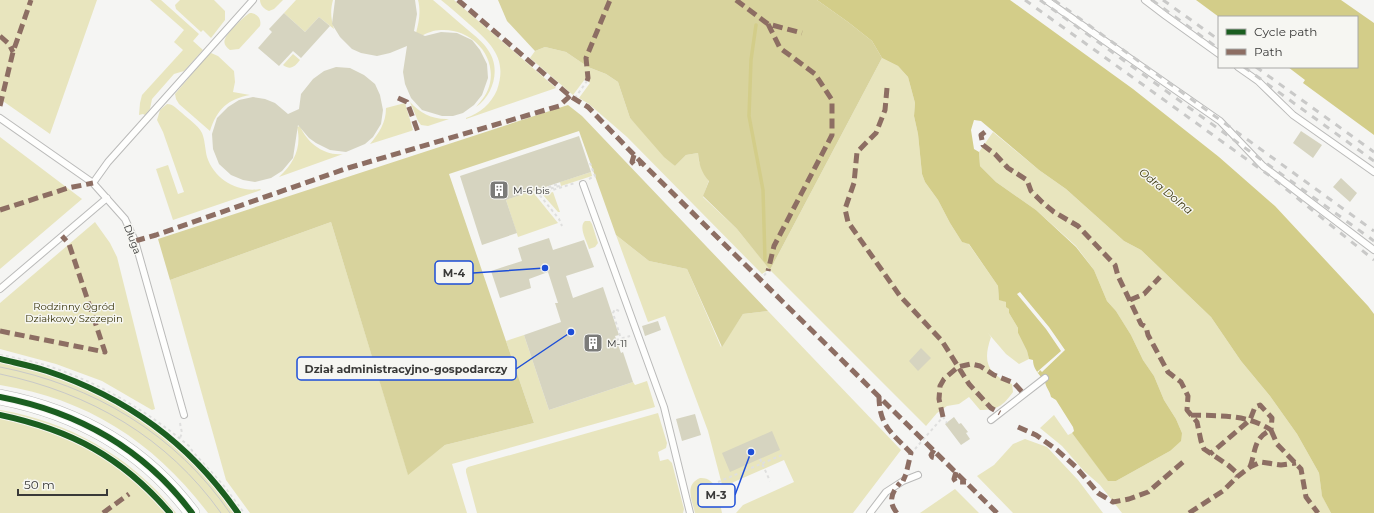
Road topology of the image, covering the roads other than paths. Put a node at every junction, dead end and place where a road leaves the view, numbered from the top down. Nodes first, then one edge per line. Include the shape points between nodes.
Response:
1 (253, 0) edge
2 (1046, 0) edge
3 (1145, 0) edge
4 (1218, 53) edge
5 (1239, 68) edge
6 (0, 118) edge
7 (1374, 172) edge
8 (93, 183) junction
9 (583, 184) dead end
10 (107, 198) junction
11 (1374, 250) edge
12 (0, 289) edge
13 (1045, 378) dead end
14 (0, 397) edge
15 (184, 415) road end
16 (991, 420) dead end
17 (918, 475) dead end
18 (192, 513) edge
19 (690, 513) edge
20 (870, 513) edge

1 - 8 lane via 108,162
2 - 11 lane via 1220,121 1263,166
3 - 4 lane
5 - 7 lane via 1258,81 1293,115
6 - 8 lane, Długa
8 - 10 lane, Długa
9 - 19 lane via 664,407
10 - 12 lane
10 - 15 lane, Długa via 125,219 135,240
13 - 16 lane
14 - 18 street via 56,412 112,439 154,471
17 - 20 lane via 886,492

